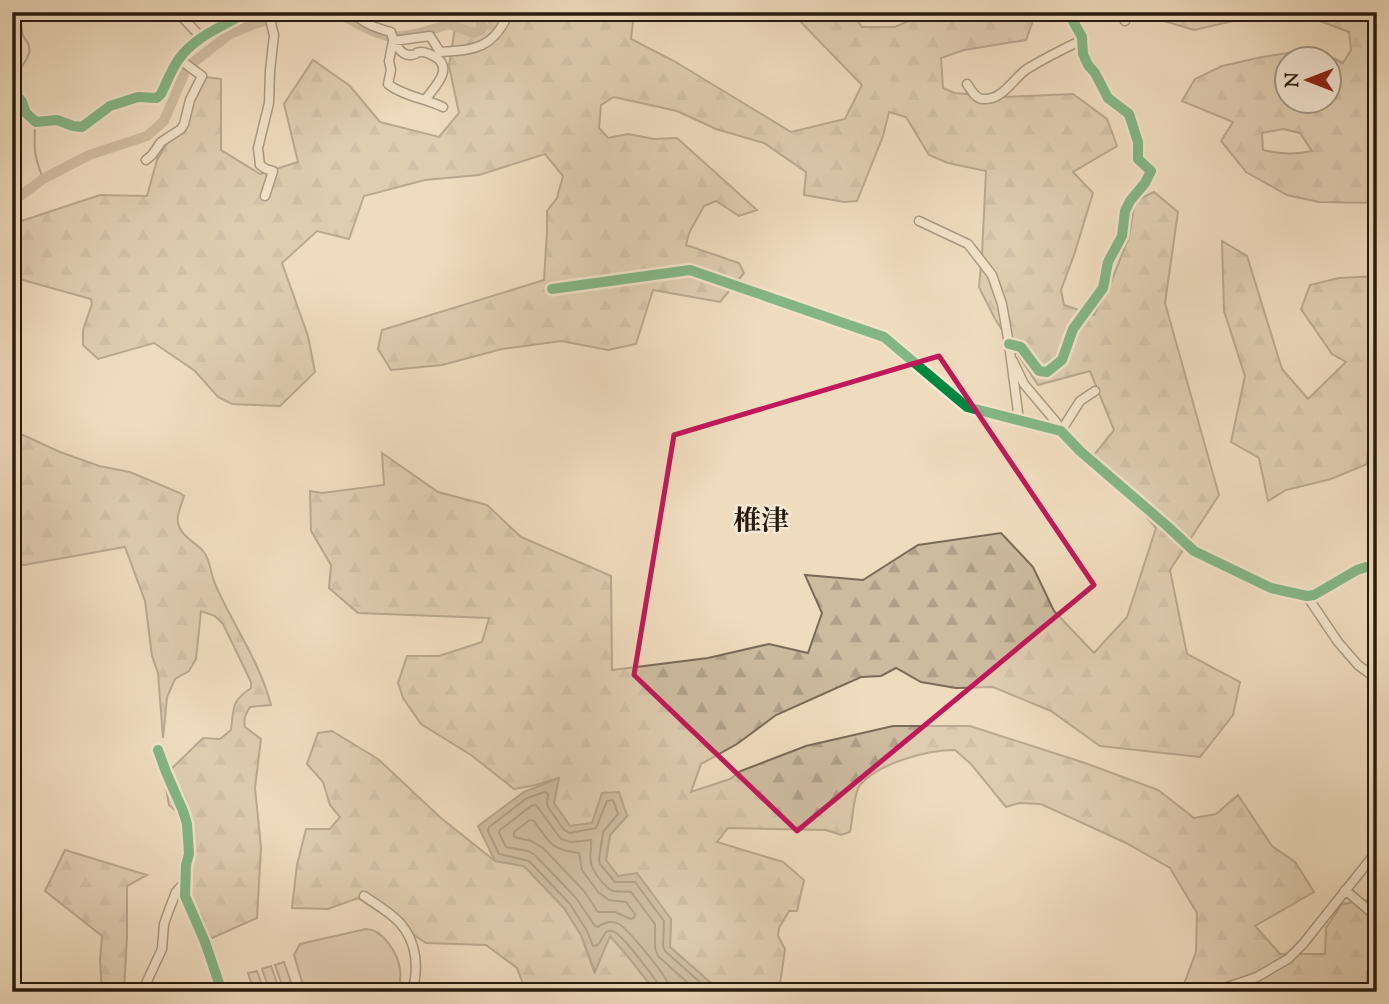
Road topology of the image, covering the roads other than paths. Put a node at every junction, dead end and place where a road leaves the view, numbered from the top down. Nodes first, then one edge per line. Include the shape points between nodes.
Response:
1 (180, 12) edge
2 (247, 12) edge
3 (268, 12) edge
4 (353, 12) edge
5 (509, 12) edge
6 (1068, 12) edge
7 (1119, 12) edge
8 (361, 16) edge
9 (1125, 22) dead end
10 (201, 37) junction
11 (1082, 40) junction
12 (393, 41) junction
13 (179, 59) junction
14 (967, 84) dead end
15 (12, 99) edge
16 (426, 99) junction
17 (443, 107) dead end
18 (146, 160) dead end
19 (265, 195) dead end
20 (919, 220) dead end
21 (552, 289) dead end
22 (1009, 344) junction
23 (1018, 381) junction
24 (1095, 391) dead end
25 (1019, 420) junction
26 (1060, 430) junction
27 (1377, 570) edge
28 (1307, 596) junction
29 (1377, 679) edge
30 (158, 750) dead end
31 (1377, 851) edge
32 (185, 882) junction
33 (1345, 890) junction
34 (364, 896) dead end
35 (1377, 917) edge
36 (142, 992) edge
37 (222, 992) edge
38 (412, 992) edge
39 (1213, 992) edge

1 - 10 street
2 - 10 street
3 - 19 street via 274,35 269,103 258,148 260,165 273,171
4 - 8 street
5 - 12 street via 499,32 485,45 472,49 440,52 430,36
6 - 11 street
7 - 9 street
8 - 12 street via 376,28 391,32
10 - 13 street
11 - 14 street via 1027,69 1002,93 989,98 977,98
11 - 22 street via 1083,54 1108,98 1129,114 1139,142 1138,159 1151,171 1125,211 1122,236 1108,262 1103,288 1073,329 1062,360 1047,372 1039,371 1021,347
12 - 16 street via 388,84 396,91
12 - 16 street via 405,54 428,53 444,66
13 - 15 street via 157,98 138,97 110,106 82,127 57,120 36,122 19,98
13 - 18 street via 202,76 181,129 161,142
16 - 17 street
20 - 22 street via 968,244 992,275
21 - 25 street via 690,270 884,337 967,407
22 - 23 street
23 - 25 street
23 - 26 street
24 - 26 street via 1080,401
25 - 26 street
26 - 28 street via 1194,551 1271,588
27 - 28 street via 1357,570
28 - 29 street via 1338,642
30 - 32 street via 187,824
31 - 33 street
32 - 36 street via 169,910 162,949
32 - 37 street via 185,896
33 - 35 street
33 - 39 street via 1288,959 1258,977
34 - 38 street via 400,923 410,939 416,967

